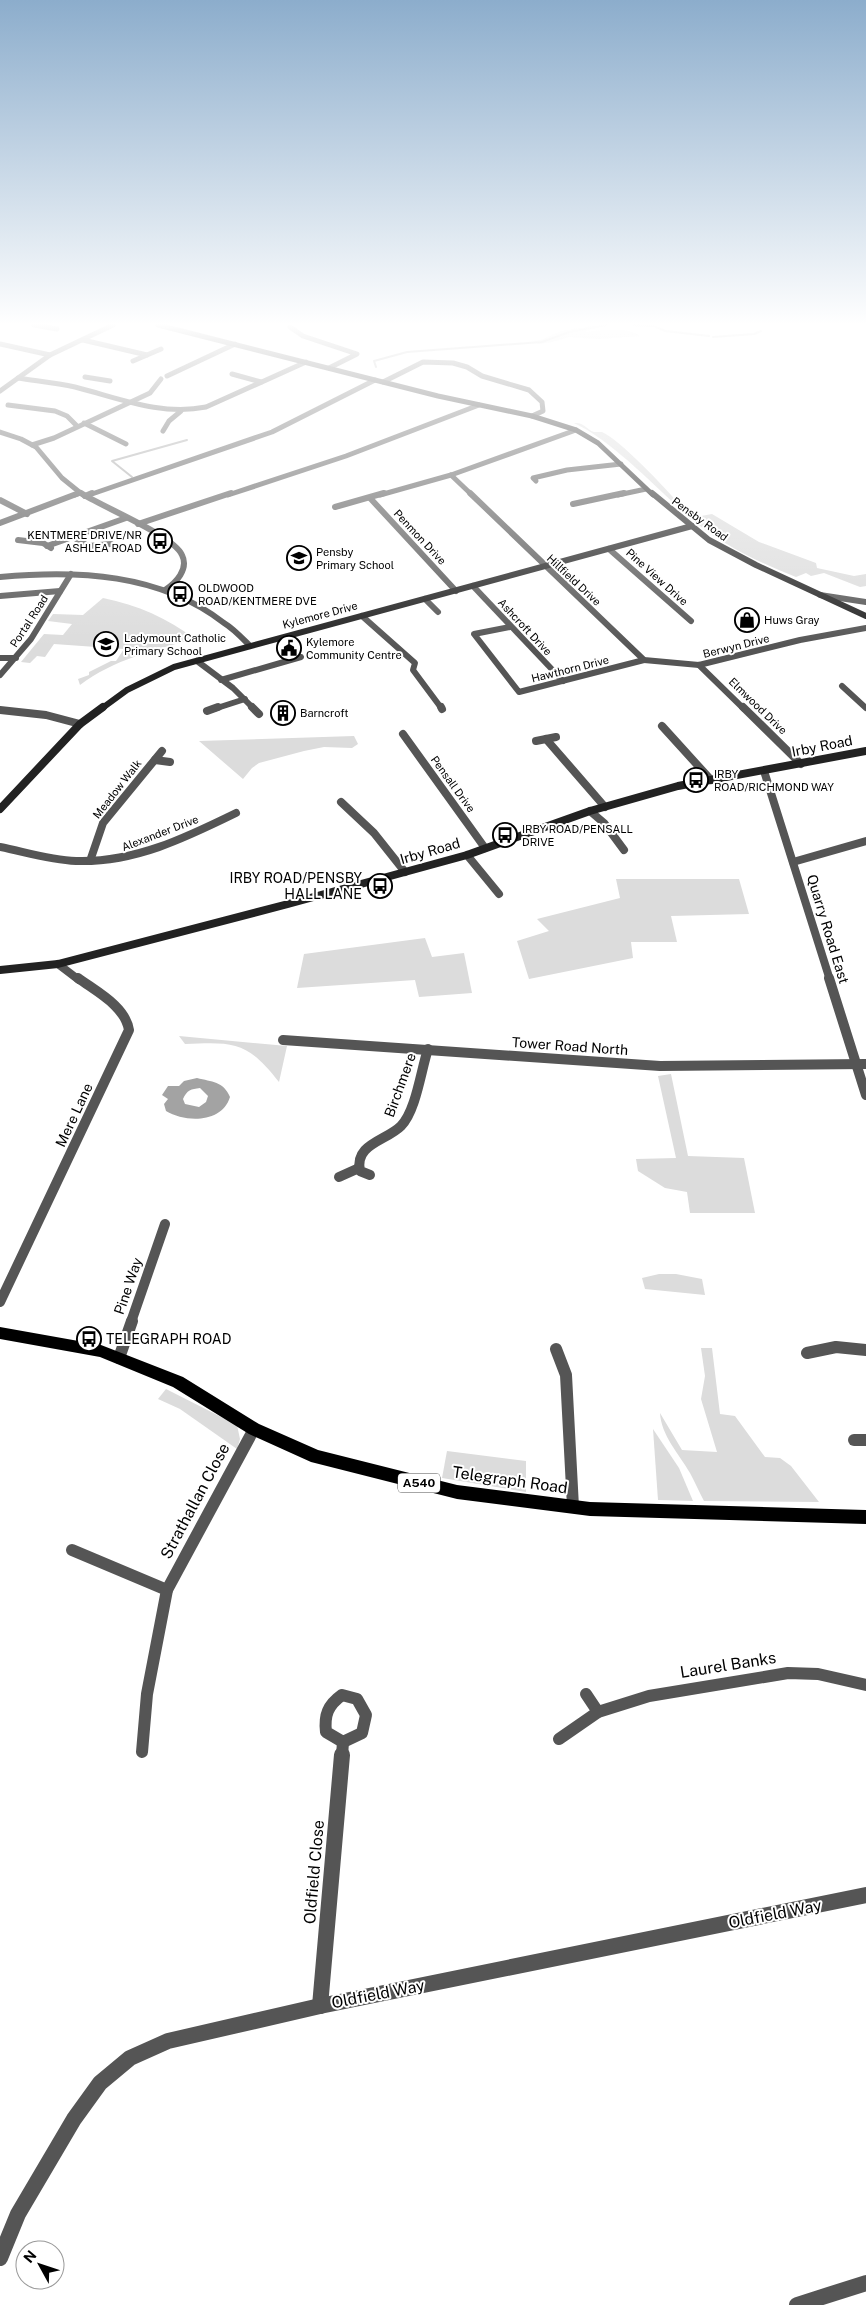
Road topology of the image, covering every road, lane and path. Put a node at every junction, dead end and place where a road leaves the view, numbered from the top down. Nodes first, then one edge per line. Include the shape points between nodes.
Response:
1 (2, 433) edge
2 (64, 433) edge
3 (104, 433) edge
4 (270, 433) edge
5 (407, 433) edge
6 (569, 433) edge
7 (580, 433) edge
8 (12, 436) junction
9 (0, 441) edge
10 (32, 444) junction
11 (127, 444) dead end
12 (621, 464) junction
13 (451, 475) junction
14 (536, 481) dead end
15 (646, 489) junction
16 (82, 494) junction
17 (370, 498) junction
18 (0, 500) edge
19 (573, 504) dead end
20 (335, 507) dead end
21 (27, 514) junction
22 (126, 518) junction
23 (0, 523) edge
24 (138, 524) junction
25 (692, 526) junction
26 (73, 537) junction
27 (18, 540) dead end
28 (91, 540) dead end
29 (82, 543) junction
30 (111, 544) dead end
31 (609, 548) junction
32 (545, 566) junction
33 (71, 574) junction
34 (0, 577) edge
35 (473, 586) junction
36 (165, 590) junction
37 (60, 591) junction
38 (456, 591) junction
39 (820, 595) junction
40 (0, 596) edge
41 (426, 599) junction
42 (866, 602) edge
43 (438, 612) dead end
44 (362, 616) junction
45 (866, 616) edge
46 (691, 621) dead end
47 (510, 626) junction
48 (866, 628) edge
49 (250, 646) junction
50 (301, 657) dead end
51 (0, 658) edge
52 (16, 658) junction
53 (644, 660) junction
54 (196, 661) junction
55 (699, 665) junction
56 (0, 675) edge
57 (221, 680) junction
58 (563, 681) junction
59 (842, 686) dead end
60 (245, 699) junction
61 (210, 708) dead end
62 (866, 708) edge
63 (442, 709) dead end
64 (0, 710) edge
65 (259, 714) dead end
66 (80, 724) junction
67 (662, 726) dead end
68 (402, 734) dead end
69 (556, 738) dead end
70 (546, 739) junction
71 (536, 741) dead end
72 (162, 751) dead end
73 (866, 751) edge
74 (155, 760) junction
75 (170, 762) dead end
76 (801, 764) junction
77 (764, 771) junction
78 (711, 780) junction
79 (0, 797) edge
80 (9, 799) junction
81 (341, 802) dead end
82 (605, 806) junction
83 (0, 809) edge
84 (590, 811) junction
85 (236, 813) dead end
86 (866, 841) edge
87 (0, 847) edge
88 (485, 848) junction
89 (624, 850) dead end
90 (467, 855) junction
91 (90, 861) junction
92 (793, 862) junction
93 (405, 872) junction
94 (499, 894) dead end
95 (58, 964) junction
96 (0, 970) edge
97 (283, 1040) dead end
98 (428, 1049) junction
99 (855, 1064) junction
100 (866, 1064) edge
101 (866, 1095) edge
102 (359, 1168) junction
103 (370, 1175) dead end
104 (339, 1177) dead end
105 (165, 1224) dead end
106 (0, 1302) edge
107 (0, 1333) edge
108 (556, 1349) dead end
109 (866, 1350) edge
110 (807, 1353) dead end
111 (119, 1358) junction
112 (254, 1429) junction
113 (573, 1507) junction
114 (866, 1516) edge
115 (72, 1550) dead end
116 (167, 1590) junction
117 (866, 1685) edge
118 (586, 1694) dead end
119 (598, 1712) junction
120 (559, 1739) dead end
121 (343, 1742) dead end
122 (142, 1752) dead end
123 (866, 1895) edge
124 (320, 2006) junction
125 (0, 2258) edge
126 (866, 2283) edge
127 (796, 2305) edge

1 - 8 street
2 - 10 street
3 - 11 street
4 - 16 street
5 - 24 street via 346,456
6 - 13 street
7 - 12 street, Pensby Road via 598,443
8 - 9 street
8 - 10 street
10 - 16 street
12 - 14 street via 567,470 533,478
12 - 15 street, Pensby Road
13 - 17 street
13 - 32 street, Hillfield Drive
15 - 19 street
15 - 25 street, Pensby Road
16 - 21 street
16 - 22 street
17 - 20 street
17 - 38 street, Penmon Drive
18 - 21 street
21 - 23 street
22 - 24 street
22 - 26 street
24 - 36 street via 162,537 181,554 183,568 180,577
25 - 31 street, Kylemore Drive
25 - 39 street, Pensby Road via 733,554
26 - 27 street via 49,547 43,543
26 - 29 street
28 - 29 street
29 - 30 street via 88,546
31 - 32 street, Kylemore Drive
31 - 46 street, Pine View Drive
32 - 35 street, Kylemore Drive
32 - 53 street, Hillfield Drive
33 - 34 street
33 - 36 street via 118,578
33 - 37 street, Portal Road
35 - 38 street, Kylemore Drive
35 - 47 street, Ashcroft Drive
36 - 49 street via 207,610
37 - 40 street
37 - 52 street, Portal Road via 31,640
38 - 41 street, Kylemore Drive
39 - 42 street
39 - 45 street, Pensby Road
41 - 43 street
41 - 44 street, Kylemore Drive
44 - 49 street, Kylemore Drive
44 - 63 street via 415,663 413,670
47 - 58 street, Ashcroft Drive
47 - 58 street, Hawthorn Drive via 474,634 519,692
48 - 55 street, Berwyn Drive via 800,640
49 - 54 street, Kylemore Drive
50 - 57 street
51 - 52 street
52 - 56 street, Portal Road
53 - 55 street
53 - 58 street, Hawthorn Drive
54 - 57 street
54 - 66 street, Kylemore Drive via 174,667 127,690
55 - 76 street, Elmwood Drive
57 - 60 street
59 - 62 street
60 - 61 street
60 - 65 street
64 - 66 street via 46,715
66 - 80 street, Kylemore Drive
67 - 78 street
68 - 88 street, Pensall Drive
69 - 70 street
70 - 71 street
70 - 82 street
72 - 74 street, Meadow Walk
73 - 76 street, Irby Road
74 - 75 street, Meadow Walk
74 - 91 street, Meadow Walk via 103,823
76 - 77 street, Irby Road
77 - 78 street, Irby Road
77 - 92 street, Quarry Road East
78 - 82 street, Irby Road
79 - 80 street
80 - 83 street, Kylemore Drive
81 - 93 street via 374,832
82 - 84 street, Irby Road
84 - 88 street, Irby Road
84 - 89 street via 604,823
85 - 91 street, Alexander Drive via 132,857
86 - 92 street
87 - 91 street, Alexander Drive
88 - 90 street, Irby Road
90 - 93 street, Irby Road
90 - 94 street
92 - 99 street, Quarry Road East
93 - 95 street, Irby Road
95 - 96 street, Irby Road
95 - 106 street, Mere Lane via 113,1004 127,1018 129,1030
97 - 98 street, Tower Road North
98 - 99 street, Tower Road North via 660,1066
98 - 102 street, Birchmere via 404,1123 394,1133 365,1150 359,1157
99 - 100 street, Tower Road North
99 - 101 street, Quarry Road East
102 - 103 street
102 - 104 street
105 - 111 street, Pine Way
107 - 111 main road, Telegraph Road / A540
108 - 113 street via 566,1375
109 - 110 street via 843,1346
111 - 112 main road, Telegraph Road / A540 via 178,1382
112 - 113 main road, Telegraph Road / A540 via 316,1457 440,1488
112 - 116 street, Strathallan Close
113 - 114 main road, Telegraph Road / A540
115 - 116 street
116 - 122 street, Strathallan Close via 147,1694
117 - 119 street, Laurel Banks via 818,1674 788,1673 649,1696
118 - 119 street
119 - 120 street, Laurel Banks
121 - 124 street, Oldfield Close
123 - 124 street, Oldfield Way
124 - 125 street, Oldfield Way via 168,2041 130,2058 100,2083 74,2119 18,2214
126 - 127 street

